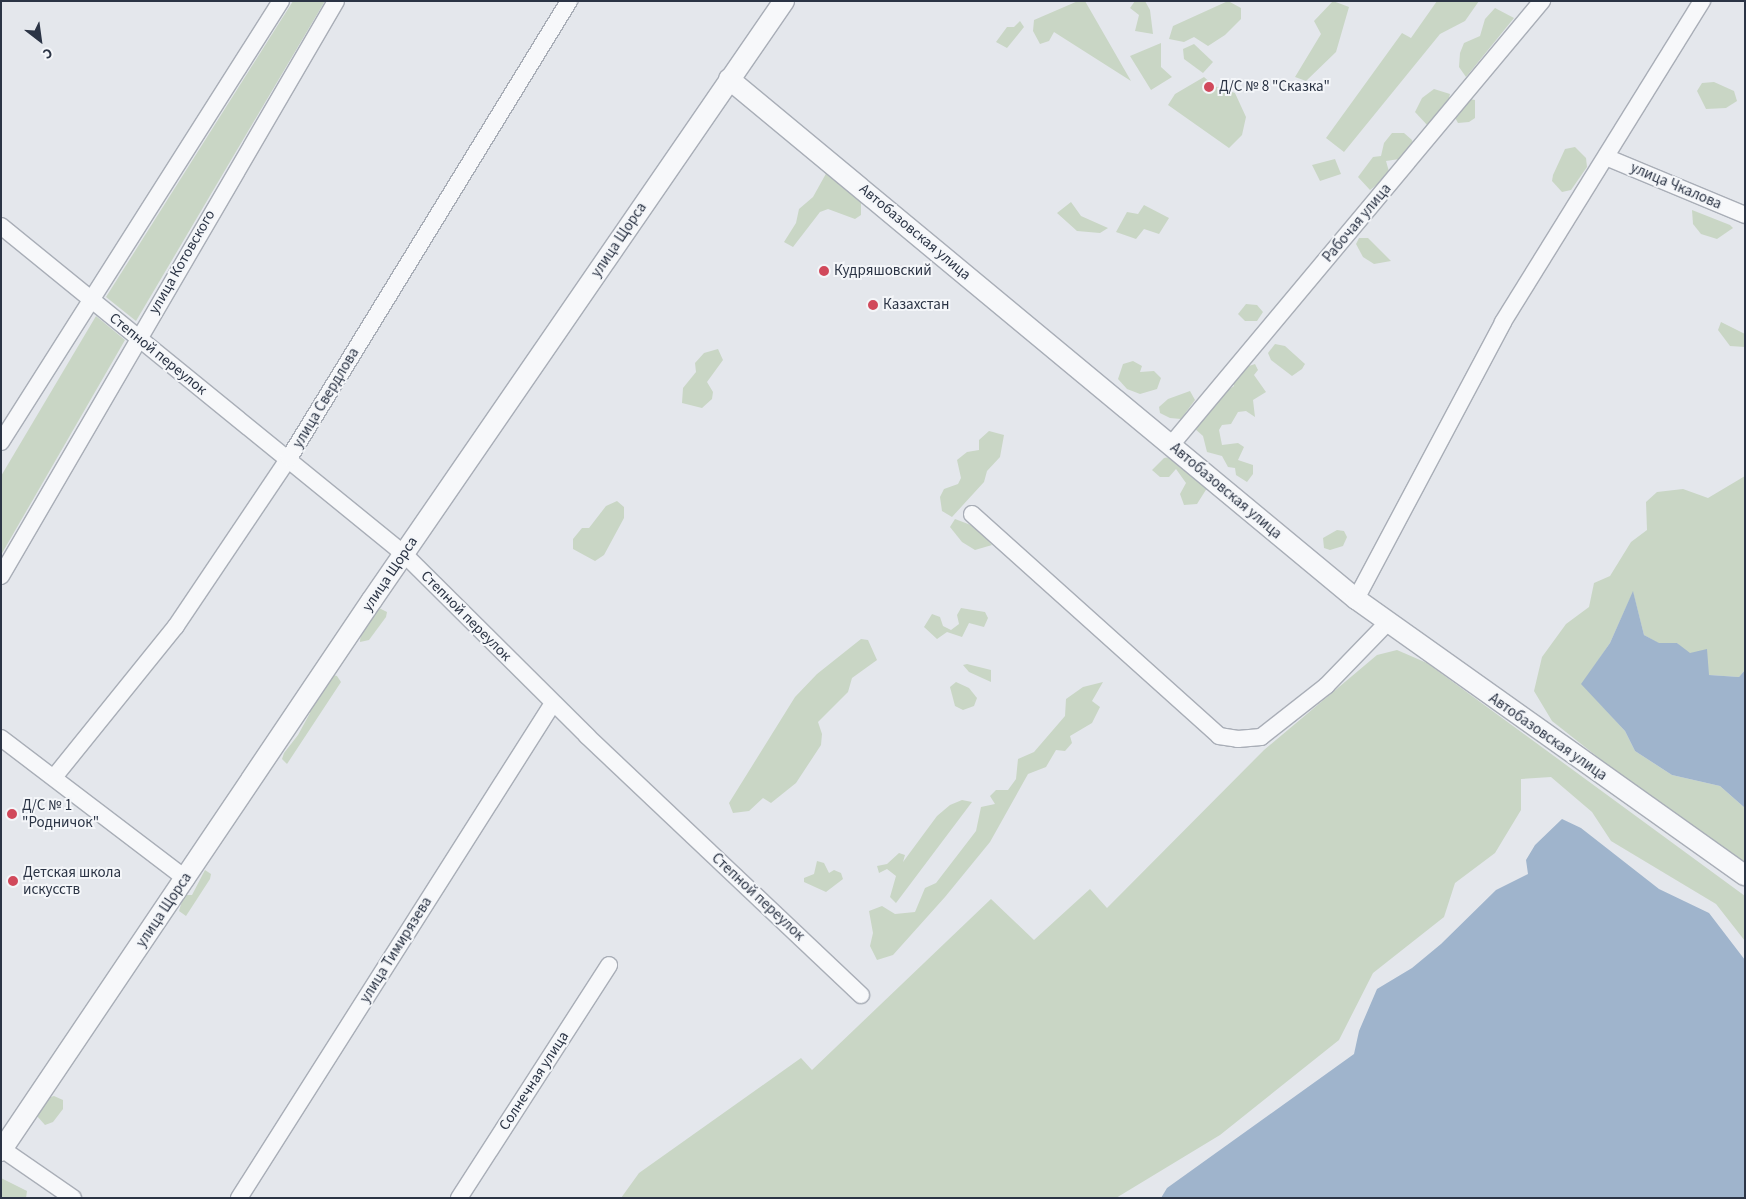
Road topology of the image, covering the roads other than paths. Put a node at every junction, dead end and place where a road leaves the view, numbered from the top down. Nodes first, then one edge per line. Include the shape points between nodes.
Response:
1 (281, 1) edge
2 (336, 1) edge
3 (569, 1) edge
4 (784, 1) edge
5 (1542, 1) edge
6 (1702, 1) edge
7 (729, 80) junction
8 (1608, 158) junction
9 (1745, 215) edge
10 (1, 226) edge
11 (92, 298) junction
12 (138, 339) junction
13 (1, 442) edge
14 (1171, 445) junction
15 (289, 458) junction
16 (972, 514) dead end
17 (404, 554) junction
18 (1, 576) edge
19 (1356, 599) junction
20 (1387, 623) junction
21 (554, 703) junction
22 (1, 738) edge
23 (55, 776) junction
24 (1745, 875) edge
25 (186, 879) junction
26 (610, 965) dead end
27 (861, 995) dead end
28 (2, 1150) edge
29 (73, 1198) edge
30 (239, 1198) edge
31 (459, 1198) edge

1 - 11 street
2 - 12 street, улица Котовского
3 - 15 street, улица Свердлова
4 - 7 street, улица Щорса
5 - 14 street, Рабочая улица
6 - 8 street
7 - 14 street, Автобазовская улица
7 - 17 street, улица Щорса
8 - 9 street, улица Чкалова
8 - 19 street via 1503,322
10 - 11 street, Степной переулок
11 - 12 street, Степной переулок
11 - 13 street
12 - 15 street, Степной переулок
12 - 18 street, улица Котовского
14 - 19 street, Автобазовская улица
15 - 17 street, Степной переулок
15 - 23 street, улица Свердлова via 176,626
16 - 20 street via 1219,736 1238,739 1261,737 1326,686
17 - 21 street, Степной переулок
17 - 25 street, улица Щорса
19 - 20 street, Автобазовская улица
20 - 24 street, Автобазовская улица
21 - 27 street, Степной переулок
21 - 30 street, улица Тимирязева
22 - 23 street
23 - 25 street
25 - 28 street, улица Щорса
26 - 31 street, Солнечная улица
28 - 29 street

